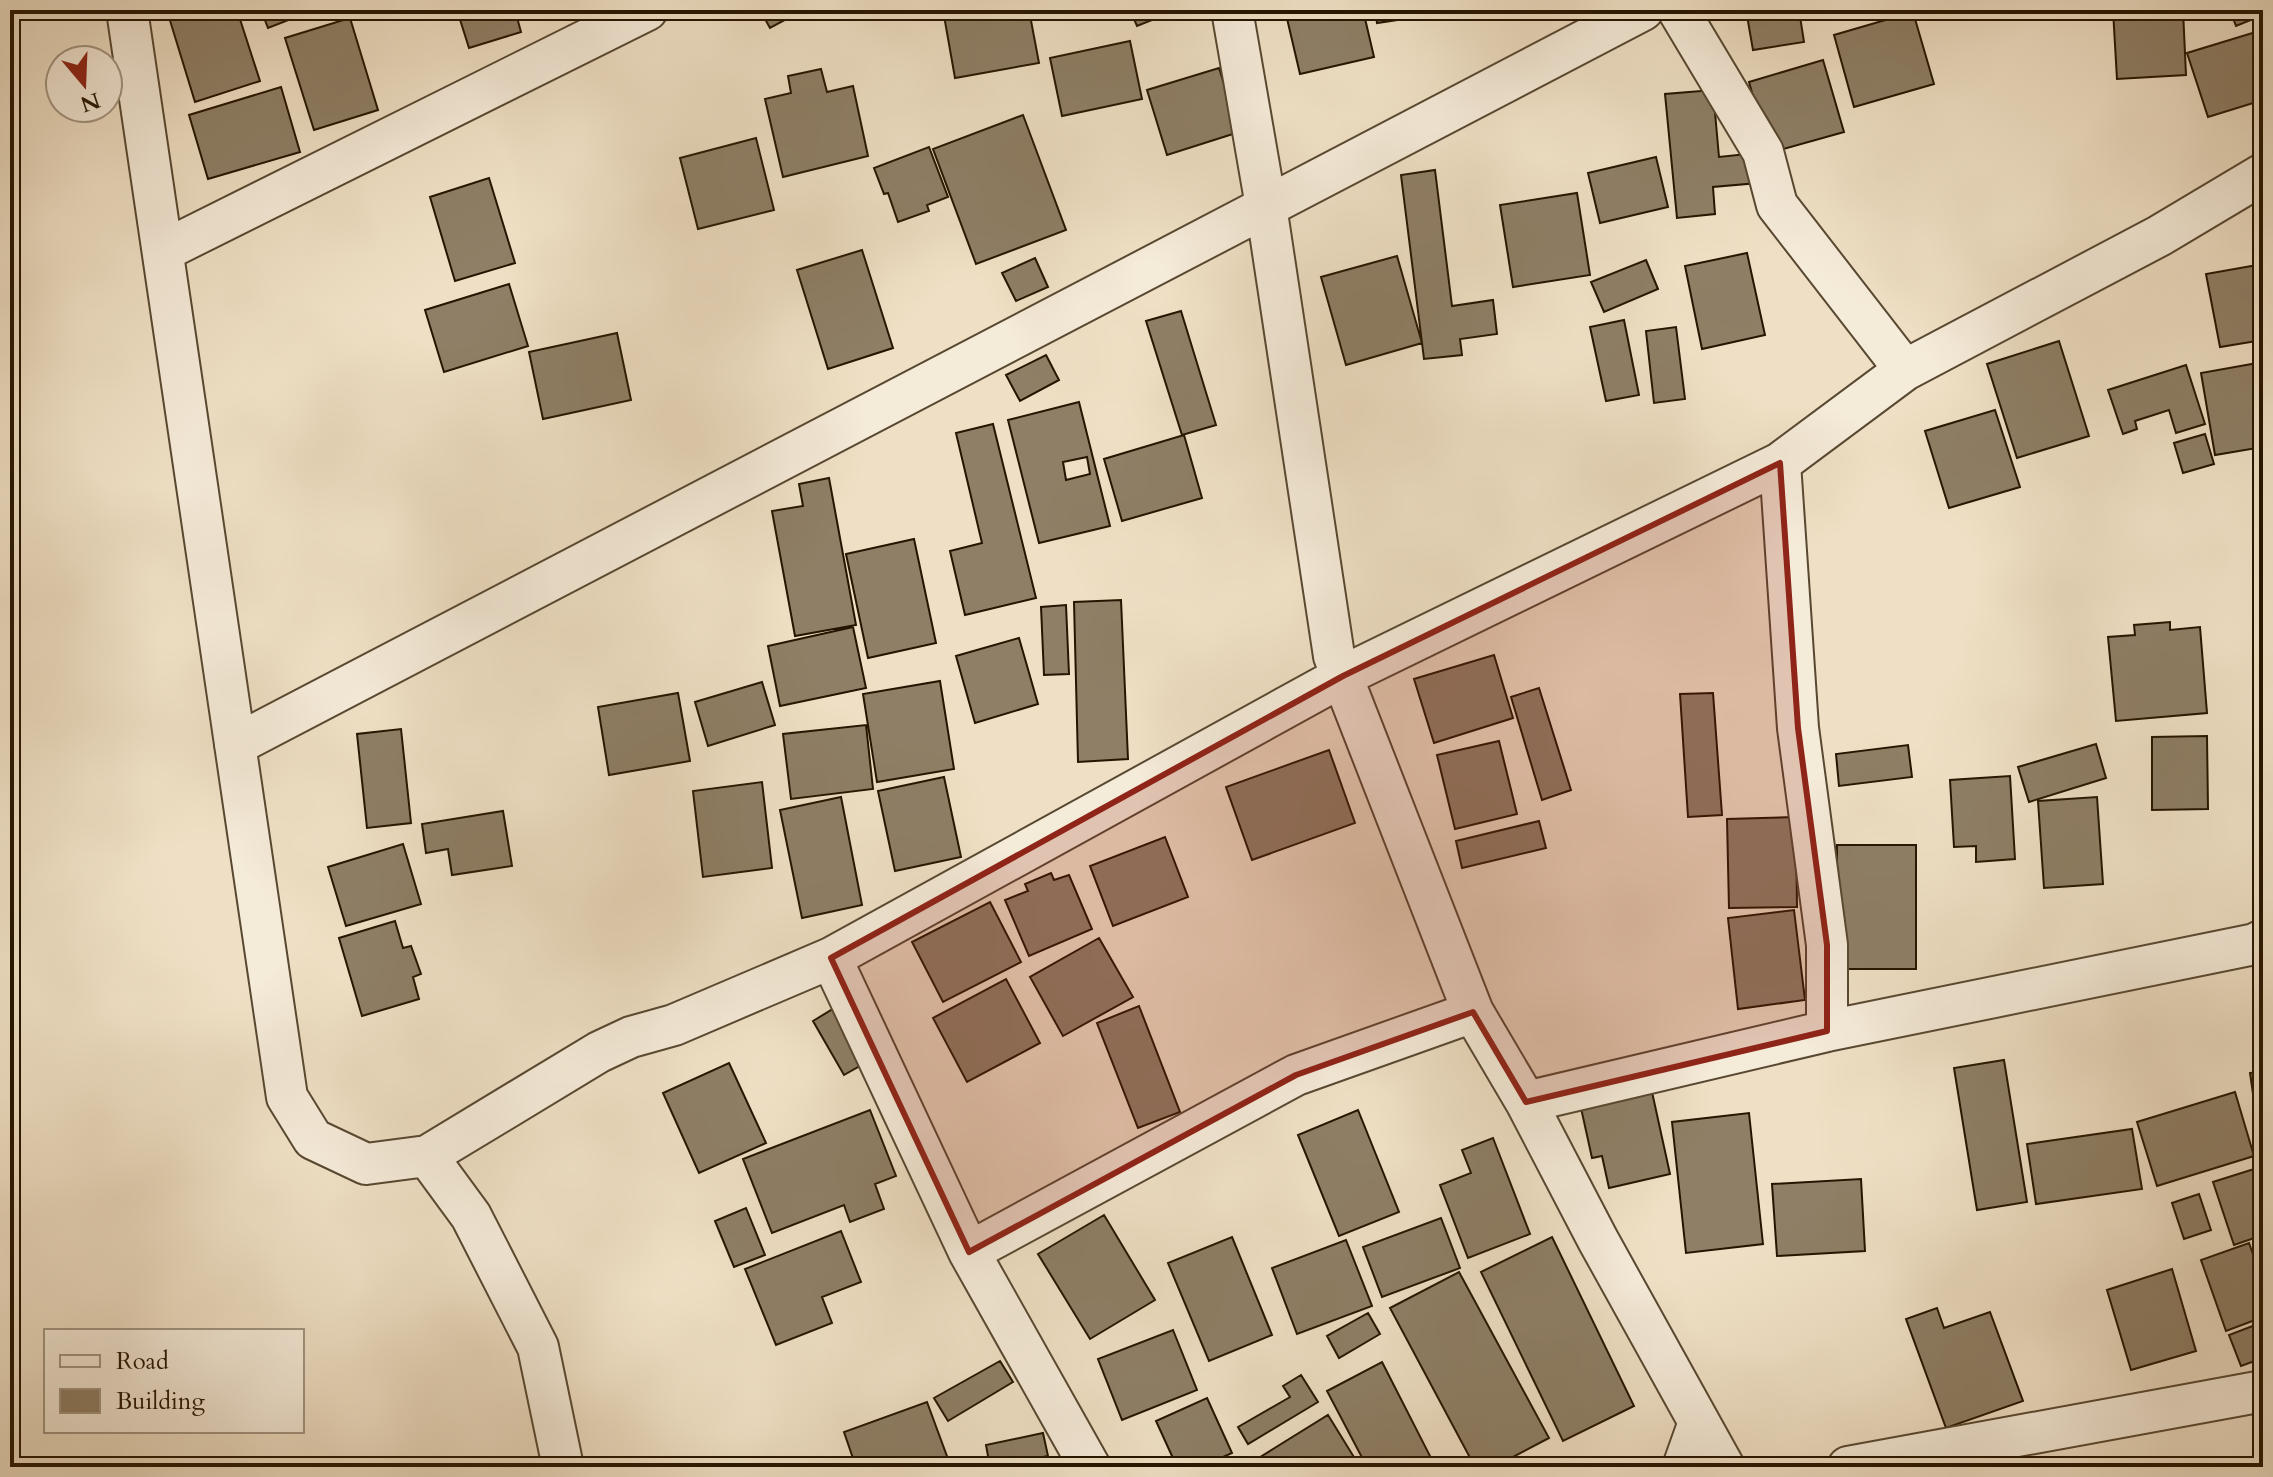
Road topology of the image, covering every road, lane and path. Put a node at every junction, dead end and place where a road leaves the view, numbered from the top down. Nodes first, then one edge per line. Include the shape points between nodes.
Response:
1 (127, 10) edge
2 (647, 10) edge
3 (1232, 10) edge
4 (1643, 10) edge
5 (1678, 10) edge
6 (2263, 174) edge
7 (1266, 206) junction
8 (163, 251) junction
9 (1905, 370) junction
10 (1780, 463) junction
11 (1343, 676) junction
12 (235, 745) junction
13 (2263, 940) edge
14 (831, 958) junction
15 (1473, 1012) junction
16 (1827, 1031) junction
17 (1526, 1102) junction
18 (427, 1156) junction
19 (969, 1252) junction
20 (2263, 1391) edge
21 (1699, 1422) junction
22 (563, 1467) edge
23 (1090, 1467) edge
24 (1683, 1467) edge
25 (1724, 1467) edge
26 (1848, 1467) edge

1 - 8 street
2 - 8 street
3 - 7 street
4 - 7 street
5 - 9 street via 1763,152 1777,205
6 - 9 street via 2159,236
7 - 11 street via 1334,656
7 - 12 street
8 - 12 street
9 - 10 street
10 - 11 street
10 - 16 street via 1798,728 1827,945
11 - 14 street
11 - 15 street
12 - 18 street via 287,1097 313,1139 366,1164
13 - 16 street
14 - 18 street via 599,1052
14 - 19 street
15 - 17 street
15 - 19 street via 1296,1075
16 - 17 street
17 - 21 street
18 - 22 street via 471,1216 538,1347
19 - 23 street
20 - 26 street
21 - 24 street
21 - 25 street

